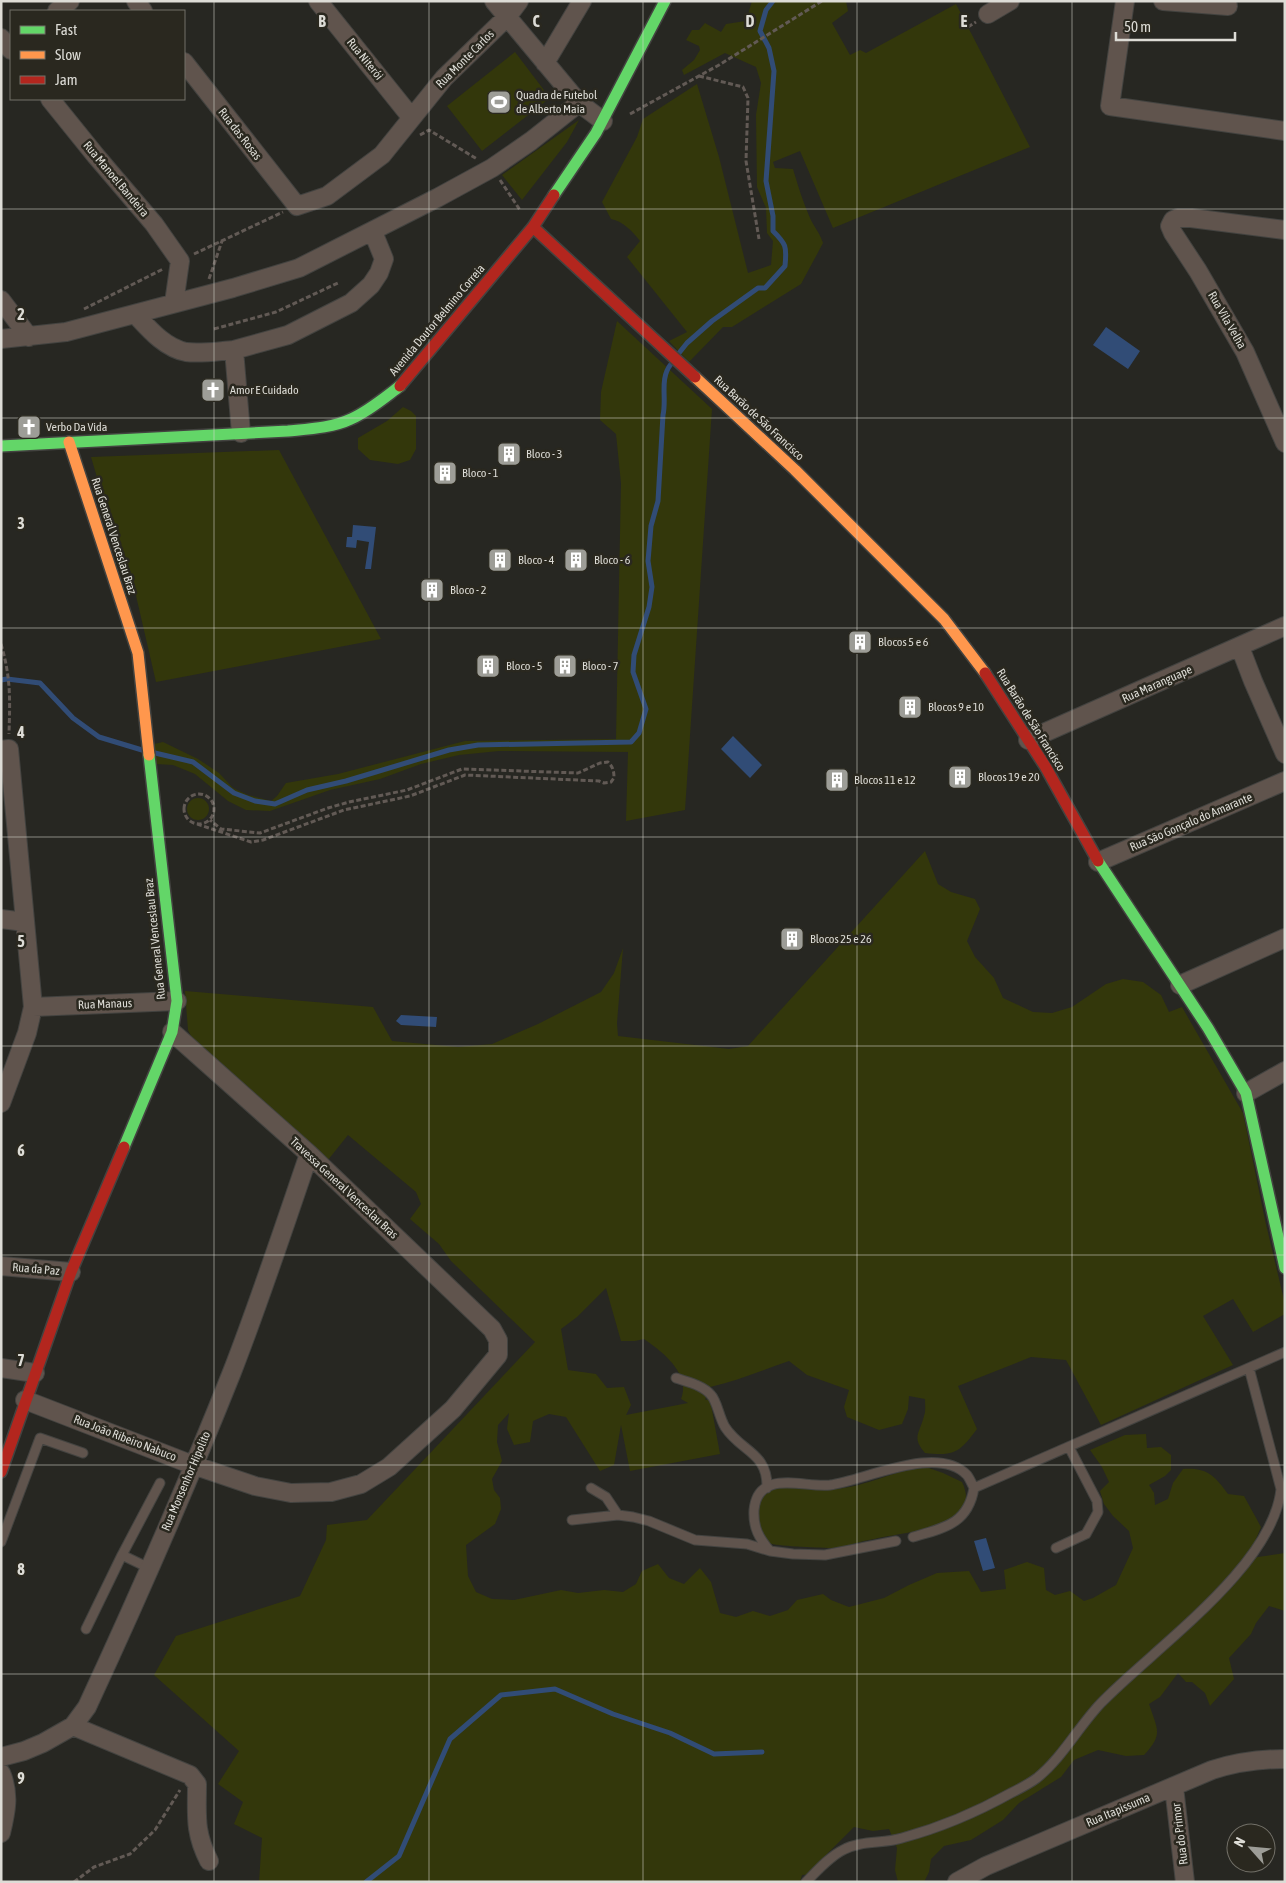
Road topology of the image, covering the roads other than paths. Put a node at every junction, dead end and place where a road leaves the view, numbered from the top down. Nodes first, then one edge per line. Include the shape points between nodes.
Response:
1 (70, 1) edge
2 (318, 1) edge
3 (494, 1) edge
4 (519, 1) edge
5 (582, 1) edge
6 (665, 1) edge
7 (1010, 1) edge
8 (1125, 1) edge
9 (1162, 1) edge
10 (1228, 6) dead end
11 (58, 10) edge
12 (988, 14) dead end
13 (508, 17) junction
14 (185, 63) edge
15 (545, 63) junction
16 (51, 100) edge
17 (578, 103) junction
18 (412, 117) junction
19 (603, 121) junction
20 (1285, 131) edge
21 (297, 206) joint
22 (533, 227) junction
23 (1285, 230) edge
24 (373, 232) junction
25 (1, 300) edge
26 (174, 303) junction
27 (136, 315) junction
28 (29, 337) junction
29 (1, 339) edge
30 (234, 350) junction
31 (1281, 424) edge
32 (241, 433) junction
33 (69, 442) junction
34 (1285, 443) edge
35 (1, 446) edge
36 (1285, 626) edge
37 (1240, 647) junction
38 (1028, 740) junction
39 (5, 749) edge
40 (1285, 754) edge
41 (1285, 782) edge
42 (1098, 862) junction
43 (1, 919) edge
44 (25, 922) junction
45 (1285, 938) edge
46 (1180, 985) junction
47 (177, 1001) junction
48 (32, 1007) junction
49 (172, 1032) junction
50 (8, 1064) edge
51 (1285, 1071) edge
52 (1246, 1093) junction
53 (1, 1103) edge
54 (309, 1154) junction
55 (1, 1266) edge
56 (1285, 1268) edge
57 (71, 1272) junction
58 (1285, 1352) edge
59 (498, 1355) joint
60 (1, 1368) edge
61 (1249, 1368) junction
62 (35, 1373) junction
63 (676, 1378) dead end
64 (26, 1400) junction
65 (1069, 1447) junction
66 (83, 1454) dead end
67 (193, 1465) junction
68 (1, 1472) edge
69 (160, 1483) dead end
70 (591, 1488) dead end
71 (767, 1488) junction
72 (974, 1488) junction
73 (618, 1515) junction
74 (5, 1518) edge
75 (572, 1520) dead end
76 (913, 1536) dead end
77 (896, 1541) dead end
78 (1, 1542) edge
79 (1056, 1548) dead end
80 (770, 1550) junction
81 (122, 1555) junction
82 (149, 1568) junction
83 (86, 1629) dead end
84 (74, 1726) junction
85 (1, 1756) edge
86 (1285, 1759) edge
87 (1, 1773) edge
88 (1174, 1787) junction
89 (1, 1833) edge
90 (209, 1861) dead end
91 (806, 1882) edge
92 (957, 1882) edge
93 (1186, 1882) edge

1 - 11 street
2 - 18 street, Rua Niterói
3 - 13 street
4 - 13 street, Rua Monte Carlos
5 - 15 street
6 - 19 street, Avenida Doutor Belmino Correia
7 - 12 street
8 - 20 street via 1104,105
9 - 10 street
13 - 15 street
13 - 18 street, Rua Monte Carlos via 444,78
14 - 21 street, Rua das Rosas
15 - 17 street
16 - 26 street, Rua Manoel Bandeira via 180,260
17 - 19 street
17 - 24 street via 492,168
18 - 21 street, Rua Monte Carlos via 382,155 354,178 327,196
19 - 22 street, Avenida Doutor Belmino Correia
22 - 32 street, Avenida Doutor Belmino Correia via 401,385 369,409 349,420 314,428
22 - 38 street, Rua Barão de São Francisco via 768,444 944,619 994,685
23 - 31 street, Rua Vila Velha via 1192,218 1178,218 1170,226 1246,352
24 - 26 street via 299,268
24 - 30 street via 384,258 372,285 351,303 288,335
25 - 28 street
26 - 27 street
27 - 28 street via 66,332
27 - 30 street via 152,332 187,352
28 - 29 street
30 - 32 street
31 - 34 street, Rua Vila Velha
32 - 33 street, Avenida Doutor Belmino Correia
33 - 35 street, Avenida Doutor Belmino Correia
33 - 47 street, Rua General Venceslau Braz via 138,653
36 - 37 street, Rua Maranguape
37 - 38 street, Rua Maranguape
37 - 40 street
38 - 42 street, Rua Barão de São Francisco
39 - 44 street
41 - 42 street, Rua São Gonçalo do Amarante
42 - 46 street, Rua Barão de São Francisco
43 - 44 street
44 - 48 street
45 - 46 street
46 - 52 street, Rua Barão de São Francisco
47 - 48 street, Rua Manaus
47 - 49 street, Rua General Venceslau Braz
48 - 50 street via 27,1033
49 - 54 street, Travessa General Venceslau Bras
49 - 57 street, Rua General Venceslau Braz
50 - 53 street
51 - 52 street
52 - 56 street, Rua Barão de São Francisco
54 - 59 street, Travessa General Venceslau Bras via 492,1329 498,1340
54 - 67 street, Rua Monsenhor Hipolito via 254,1313
55 - 57 street, Rua da Paz
57 - 62 street, Rua General Venceslau Braz
58 - 61 lane
59 - 67 street, Rua João Ribeiro Nabuco via 453,1409 389,1467 361,1484 331,1492 291,1493 256,1486
60 - 62 street
61 - 65 lane
61 - 91 lane via 1281,1489 1273,1519 1257,1548 1236,1575 1201,1612 1100,1704 1037,1778 988,1805 936,1826 900,1839 844,1849
62 - 64 street, Rua General Venceslau Braz
63 - 71 lane via 712,1395 726,1429 766,1470
64 - 67 street, Rua João Ribeiro Nabuco
64 - 68 street, Rua General Venceslau Braz
65 - 72 lane
65 - 79 lane via 1097,1501 1098,1512 1086,1534
66 - 74 lane via 40,1438
67 - 82 street, Rua Monsenhor Hipolito
69 - 81 lane
70 - 73 lane via 606,1497
71 - 72 lane via 783,1482 828,1485 926,1463 952,1466 963,1471
71 - 80 lane via 755,1501 754,1526
72 - 76 lane via 969,1506 958,1520 943,1528
73 - 75 lane
73 - 80 lane via 649,1521 695,1540 746,1544
74 - 78 lane
77 - 80 lane via 825,1555
81 - 82 lane
81 - 83 lane
82 - 84 street, Rua Monsenhor Hipolito via 90,1700
84 - 85 street via 24,1751
84 - 90 street via 190,1775 197,1784 196,1819
86 - 88 street, Rua Itapissuma via 1234,1762
87 - 89 street via 7,1803
88 - 92 street, Rua Itapissuma via 986,1866
88 - 93 street, Rua do Primor

